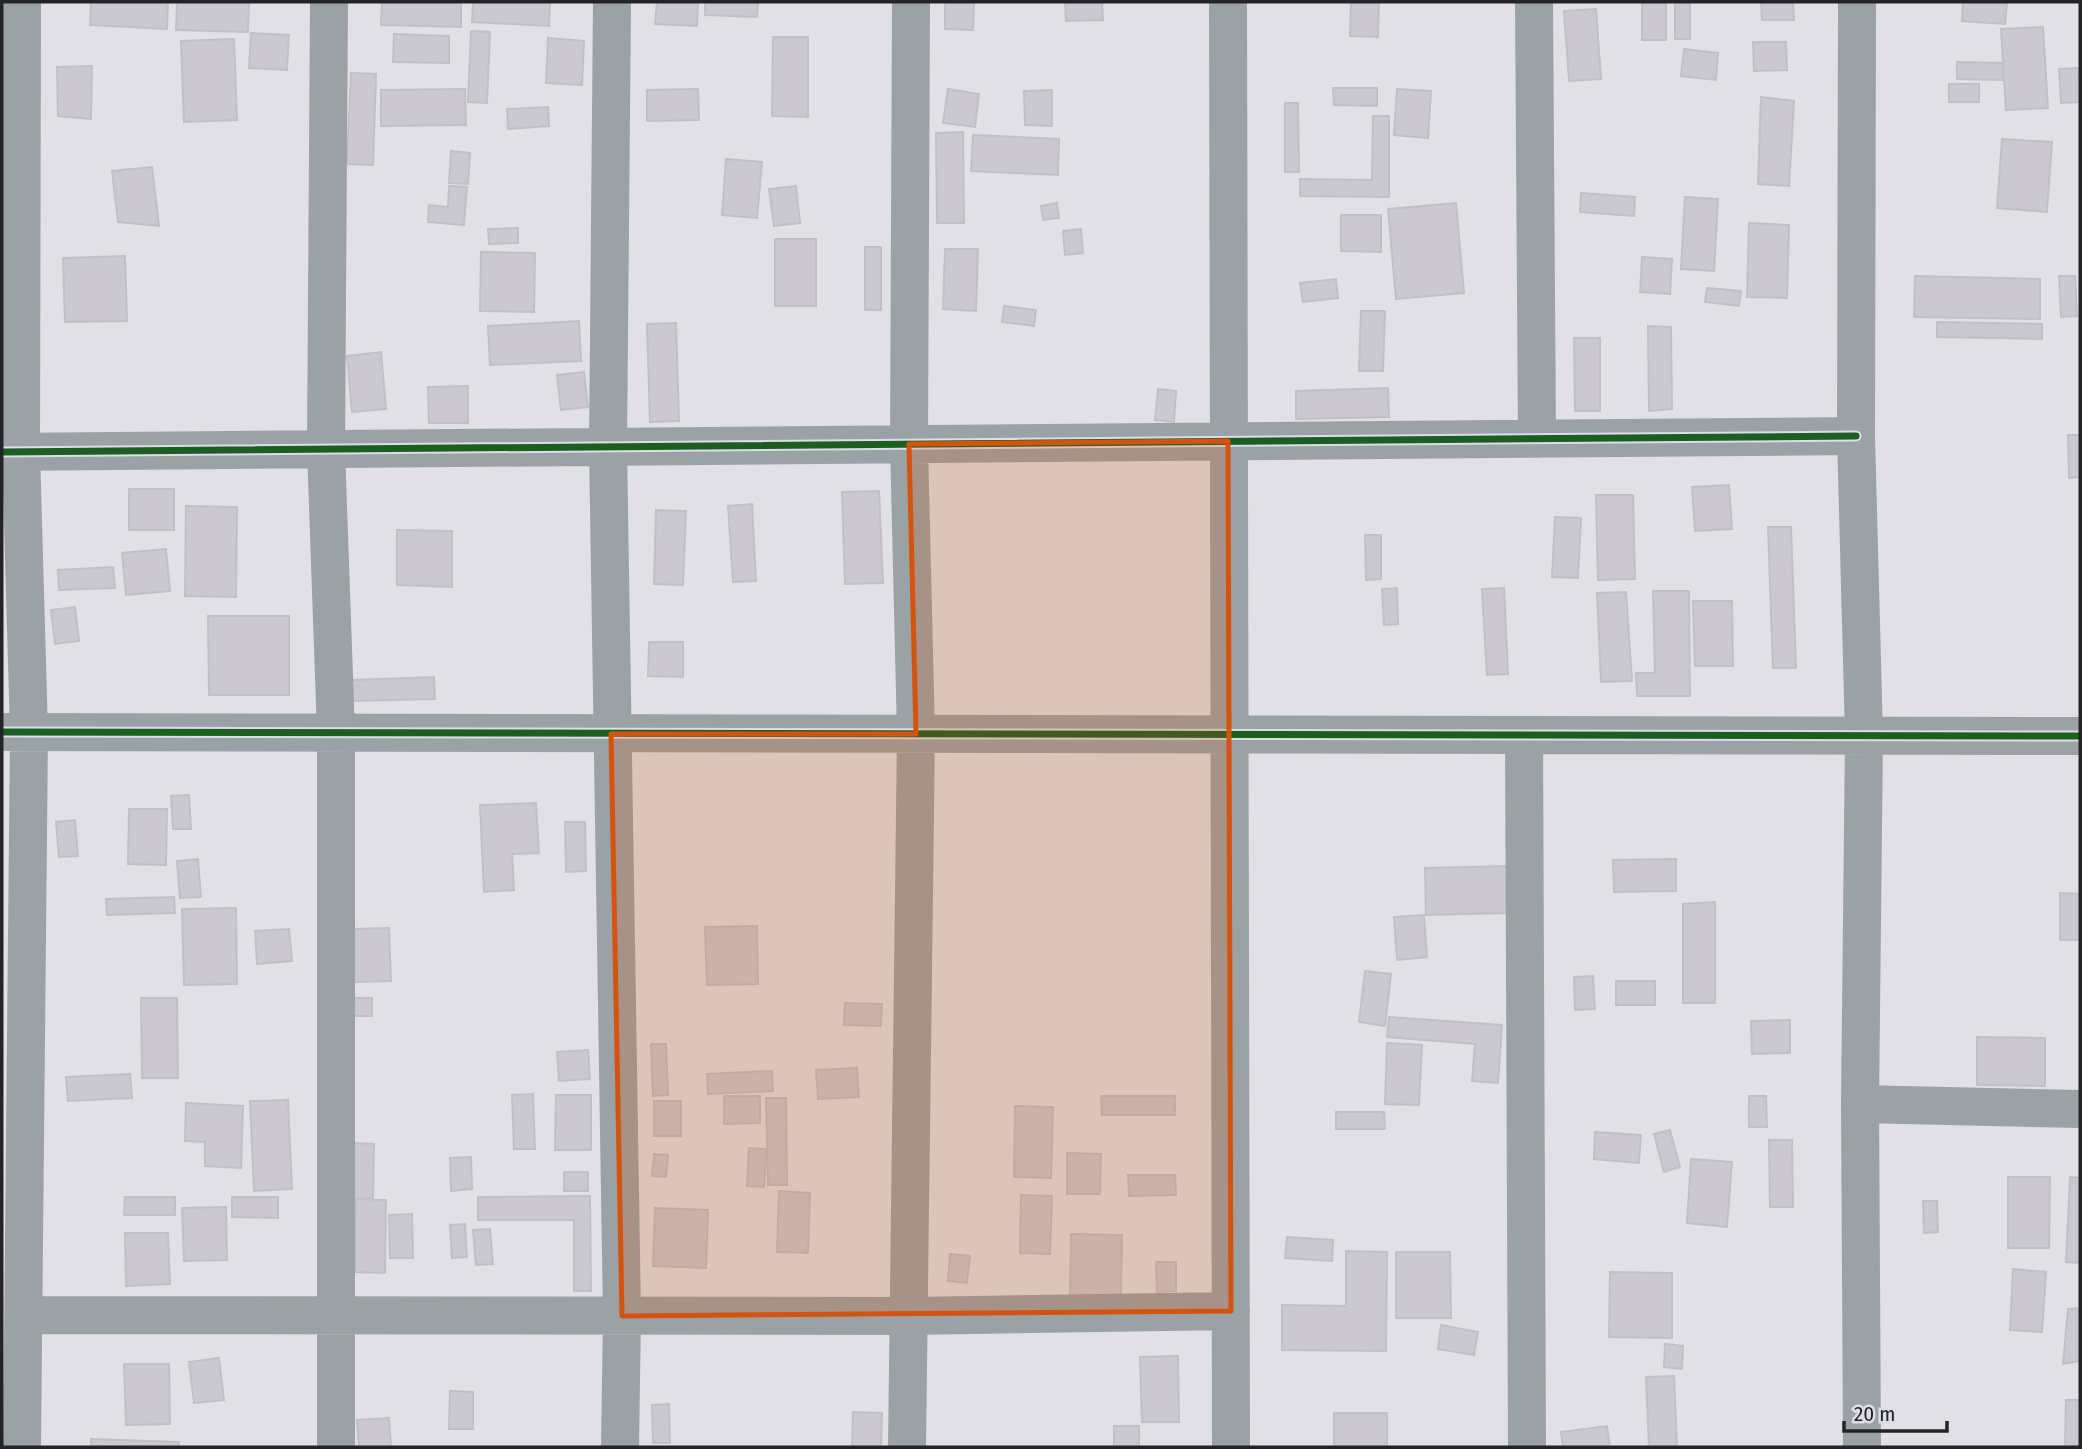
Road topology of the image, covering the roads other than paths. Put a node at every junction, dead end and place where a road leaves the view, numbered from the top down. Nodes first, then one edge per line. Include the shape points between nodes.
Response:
1 (22, 2) edge
2 (329, 2) edge
3 (612, 2) edge
4 (911, 2) edge
5 (1228, 2) edge
6 (1534, 2) edge
7 (1857, 2) edge
8 (1856, 436) junction
9 (1537, 439) junction
10 (1228, 441) junction
11 (909, 444) junction
12 (608, 447) junction
13 (326, 449) junction
14 (11, 452) edge
15 (15, 732) edge
16 (336, 733) junction
17 (611, 734) junction
18 (916, 734) junction
19 (1230, 735) junction
20 (1524, 735) junction
21 (1864, 736) junction
22 (2080, 736) edge
23 (1860, 1104) junction
24 (2080, 1109) edge
25 (1231, 1311) junction
26 (24, 1315) junction
27 (335, 1315) junction
28 (621, 1316) junction
29 (910, 1317) junction
30 (22, 1447) edge
31 (336, 1447) edge
32 (620, 1447) edge
33 (907, 1447) edge
34 (1231, 1447) edge
35 (1527, 1447) edge
36 (1862, 1447) edge

1 - 14 street
2 - 13 street
3 - 12 street
4 - 11 street
5 - 10 street
6 - 9 street
7 - 8 street
8 - 9 street
8 - 21 street
9 - 10 street
10 - 11 street
10 - 19 street
11 - 12 street
11 - 18 street
12 - 13 street
12 - 17 street
13 - 14 street
13 - 16 street
14 - 15 street
15 - 16 street
15 - 26 street
16 - 17 street
16 - 27 street
17 - 18 street
17 - 28 street
18 - 19 street
18 - 29 street
19 - 20 street
19 - 25 street
20 - 21 street
20 - 35 street
21 - 22 street
21 - 23 street
23 - 24 street
23 - 36 street
25 - 29 street
25 - 34 street
26 - 27 street
26 - 30 street
27 - 28 street
27 - 31 street
28 - 29 street
28 - 32 street
29 - 33 street

